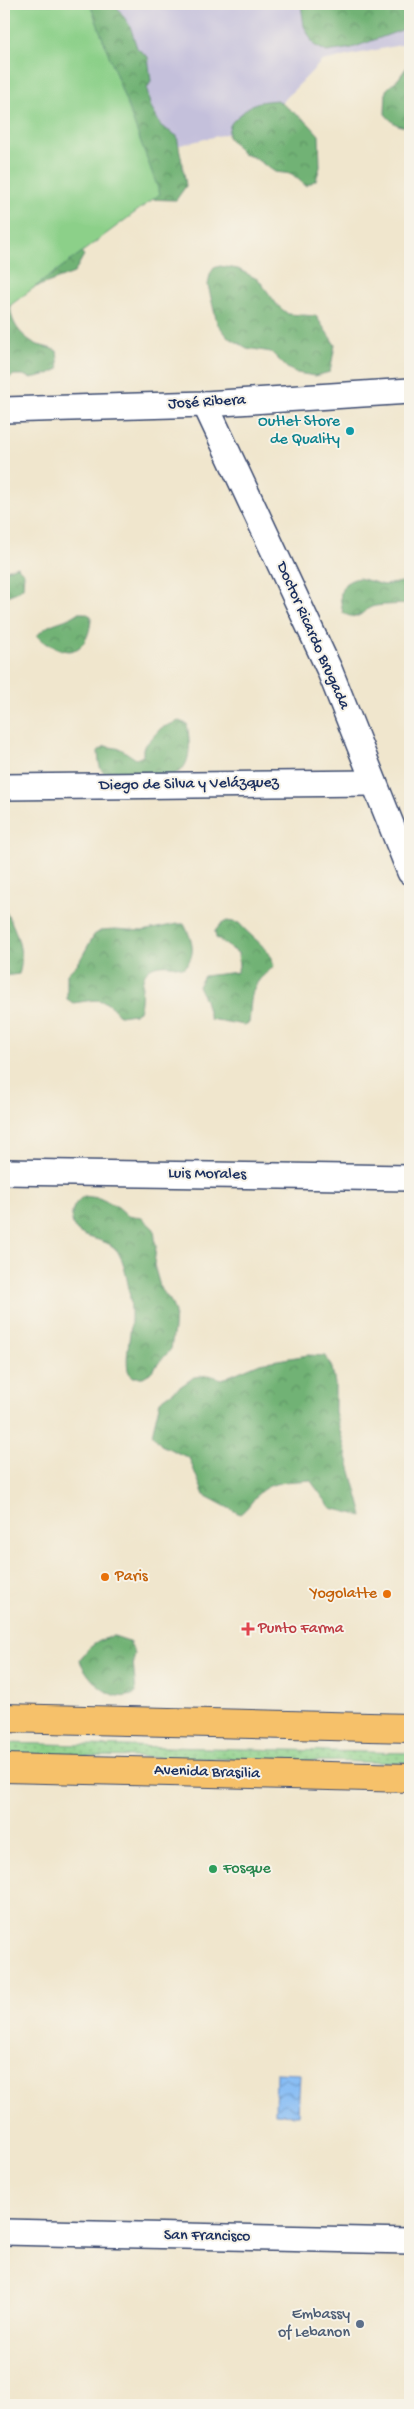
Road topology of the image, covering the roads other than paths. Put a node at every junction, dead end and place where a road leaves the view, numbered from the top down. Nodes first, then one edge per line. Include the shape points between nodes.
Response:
1 (410, 391) edge
2 (205, 404) junction
3 (4, 410) edge
4 (374, 783) junction
5 (4, 787) edge
6 (410, 872) edge
7 (4, 1172) edge
8 (410, 1178) edge
9 (4, 1718) edge
10 (410, 1728) edge
11 (4, 1768) edge
12 (410, 1778) edge
13 (4, 2232) edge
14 (410, 2241) edge

1 - 2 street, José Ribera
2 - 3 street, José Ribera
2 - 4 street, Doctor Ricardo Brugada via 329,669
4 - 5 street, Diego de Silva y Velázquez
4 - 6 street, Doctor Ricardo Brugada
7 - 8 street, Luis Morales
9 - 10 main road
11 - 12 main road, Avenida Brasilia
13 - 14 street, San Francisco

